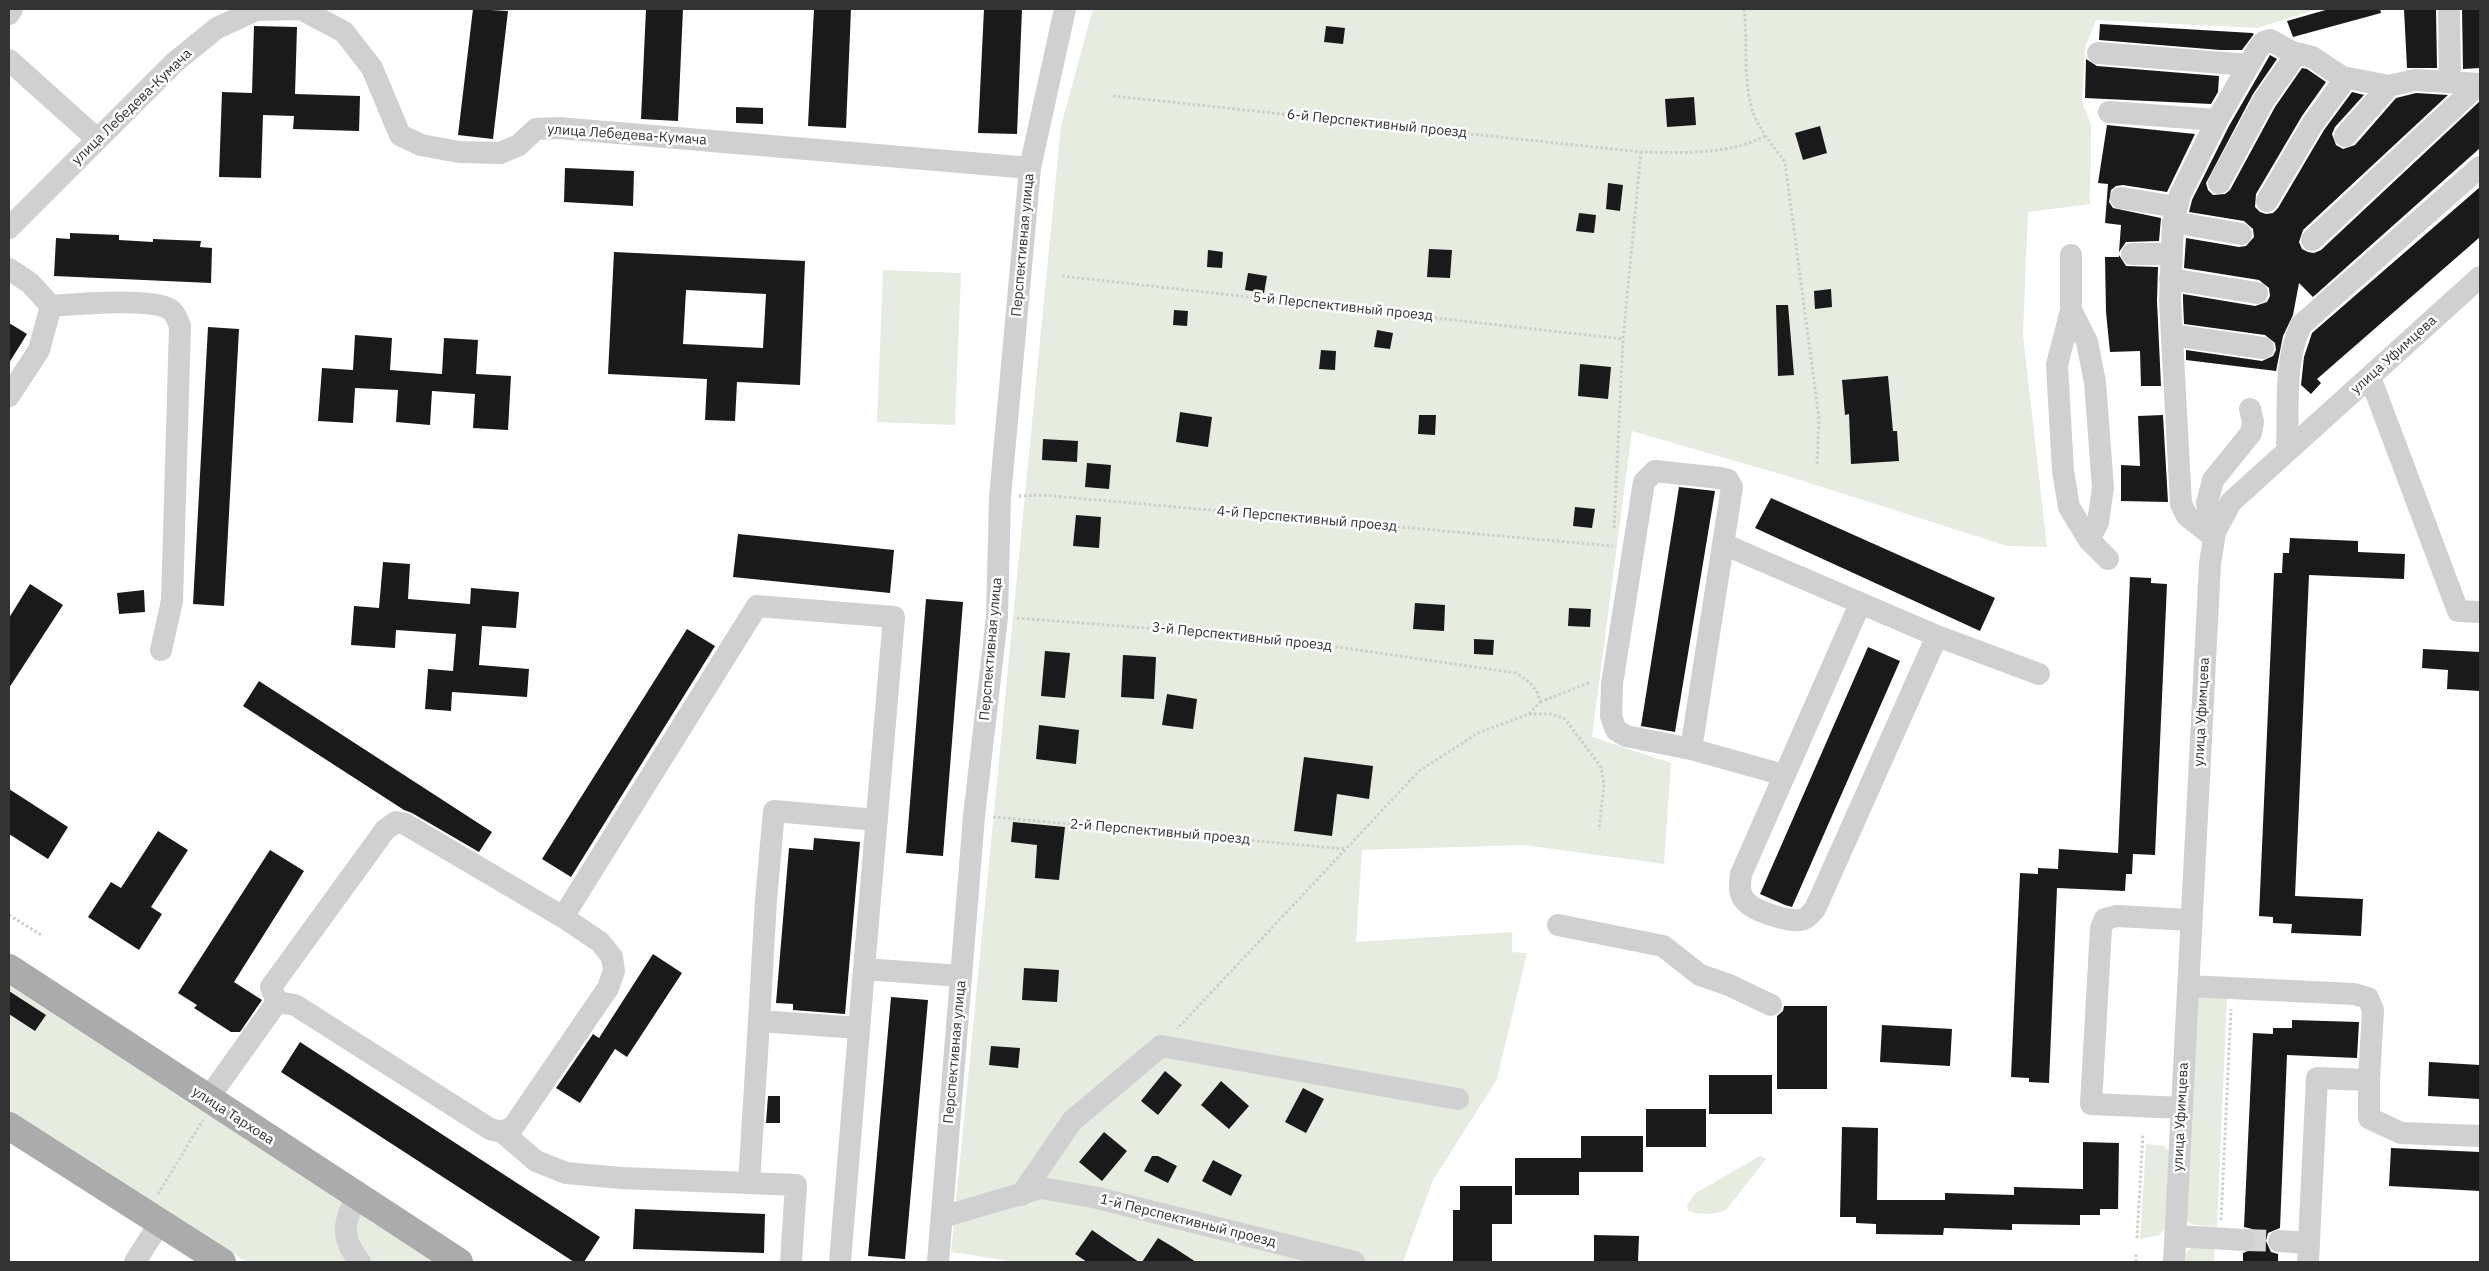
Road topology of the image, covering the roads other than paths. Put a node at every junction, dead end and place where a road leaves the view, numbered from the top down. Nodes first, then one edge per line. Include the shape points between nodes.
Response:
1 (12, 9) edge
2 (300, 9) edge
3 (1065, 9) edge
4 (2450, 9) edge
5 (9, 14) edge
6 (2297, 53) junction
7 (2098, 54) dead end
8 (9, 60) edge
9 (2249, 65) junction
10 (2346, 78) junction
11 (2450, 82) junction
12 (2479, 84) edge
13 (2389, 86) junction
14 (2109, 112) dead end
15 (2217, 120) junction
16 (2345, 136) dead end
17 (98, 139) junction
18 (2480, 167) edge
19 (1030, 168) junction
20 (2219, 183) dead end
21 (2121, 198) dead end
22 (2267, 201) dead end
23 (2175, 214) junction
24 (9, 228) edge
25 (2241, 234) dead end
26 (2312, 240) dead end
27 (2132, 254) dead end
28 (2170, 254) junction
29 (2071, 255) dead end
30 (9, 269) edge
31 (2480, 277) edge
32 (2170, 279) junction
33 (2257, 293) dead end
34 (51, 306) junction
35 (2070, 310) junction
36 (2172, 335) junction
37 (2263, 348) dead end
38 (2370, 377) junction
39 (9, 396) edge
40 (2250, 410) dead end
41 (2287, 451) junction
42 (2216, 530) junction
43 (2089, 540) junction
44 (1723, 544) junction
45 (2108, 559) dead end
46 (1860, 604) junction
47 (2480, 612) edge
48 (1937, 636) junction
49 (161, 650) dead end
50 (2039, 674) dead end
51 (1691, 749) junction
52 (1784, 775) junction
53 (877, 820) junction
54 (563, 917) junction
55 (2191, 920) junction
56 (1558, 925) dead end
57 (9, 968) edge
58 (864, 968) junction
59 (961, 976) junction
60 (2188, 986) junction
61 (277, 1002) junction
62 (1771, 1005) dead end
63 (759, 1020) junction
64 (859, 1028) junction
65 (2369, 1080) junction
66 (1458, 1099) dead end
67 (2182, 1108) junction
68 (205, 1109) junction
69 (9, 1126) edge
70 (502, 1132) junction
71 (2480, 1136) edge
72 (749, 1183) junction
73 (1021, 1195) junction
74 (357, 1196) junction
75 (156, 1213) junction
76 (942, 1217) junction
77 (2176, 1236) junction
78 (2244, 1240) tunnel mouth
79 (2279, 1241) tunnel mouth
80 (2308, 1252) edge
81 (135, 1262) edge
82 (222, 1262) edge
83 (360, 1262) edge
84 (459, 1262) edge
85 (791, 1262) edge
86 (840, 1262) edge
87 (938, 1262) edge
88 (1354, 1262) edge
89 (2174, 1262) edge

1 - 5 street
2 - 17 street, улица Лебедева-Кумача via 256,10 217,28 174,62
2 - 19 street, улица Лебедева-Кумача via 344,32 372,68 400,135 421,146 459,152 500,153 519,145 536,129 559,128
3 - 19 street, Перспективная улица
4 - 11 street
6 - 9 street via 2270,40 2264,42
6 - 10 street via 2312,57
6 - 20 street via 2264,100
7 - 9 street
8 - 17 street
9 - 15 street
10 - 13 street
10 - 22 street via 2313,123
11 - 12 street
11 - 13 street via 2415,80
12 - 26 street
13 - 16 street
14 - 15 street
15 - 23 street via 2180,195
17 - 24 street, улица Лебедева-Кумача
18 - 41 street via 2301,325 2291,362
19 - 59 street, Перспективная улица via 1000,497 997,617 974,816
21 - 23 street
23 - 25 street
23 - 28 street
27 - 28 street
28 - 32 street
29 - 35 street
30 - 34 street via 30,283
31 - 38 street, улица Уфимцева
32 - 33 street
32 - 36 street
34 - 39 street via 39,350
34 - 49 street via 142,304 167,307 175,313 180,326 172,601
35 - 43 street via 2087,342 2095,382 2103,488 2098,522
35 - 43 street via 2057,365 2063,471 2069,508
36 - 37 street
36 - 42 street via 2181,504 2187,516
38 - 41 street, улица Уфимцева
38 - 47 street via 2458,611
40 - 42 street via 2251,433 2213,480 2207,503
41 - 42 street, улица Уфимцева via 2231,502
42 - 55 street, улица Уфимцева via 2210,564
43 - 45 street
44 - 46 street
44 - 51 street
44 - 51 street via 1732,487 1728,480 1655,471 1644,482 1612,684 1611,716 1616,730 1626,736
46 - 48 street
46 - 52 street
48 - 50 street
48 - 52 street via 1815,908 1806,919 1794,922 1745,901 1739,888 1741,874
51 - 52 street
53 - 54 street via 894,617 757,606
53 - 58 street
53 - 63 street via 774,812
54 - 61 street via 405,824 396,822 385,830 271,987
54 - 70 street via 600,942 612,957 614,971 608,988 513,1126
55 - 60 street, улица Уфимцева
55 - 67 street via 2117,916 2105,919 2101,928 2091,1104
56 - 62 street via 1663,946 1700,974
57 - 68 main road, улица Тархова
58 - 59 street
58 - 64 street
59 - 76 street, Перспективная улица
60 - 65 street via 2354,994 2368,998 2373,1010
60 - 67 street, улица Уфимцева
61 - 68 street
61 - 70 street via 295,1005 490,1129
63 - 64 street
63 - 72 street
64 - 86 street
65 - 71 street via 2369,1118 2401,1132
65 - 80 street via 2317,1078
66 - 73 street via 1161,1046 1072,1121
67 - 77 street, улица Уфимцева
68 - 74 main road, улица Тархова
69 - 75 main road
70 - 72 street via 536,1161 566,1173
72 - 85 street via 796,1185
73 - 76 street, 1-й Перспективный проезд
73 - 88 street, 1-й Перспективный проезд via 1041,1188 1093,1197
74 - 83 street via 345,1224 346,1239
74 - 84 main road, улица Тархова
75 - 81 street
75 - 82 main road
76 - 87 street, Перспективная улица
77 - 78 street
77 - 89 street, улица Уфимцева
79 - 80 street

